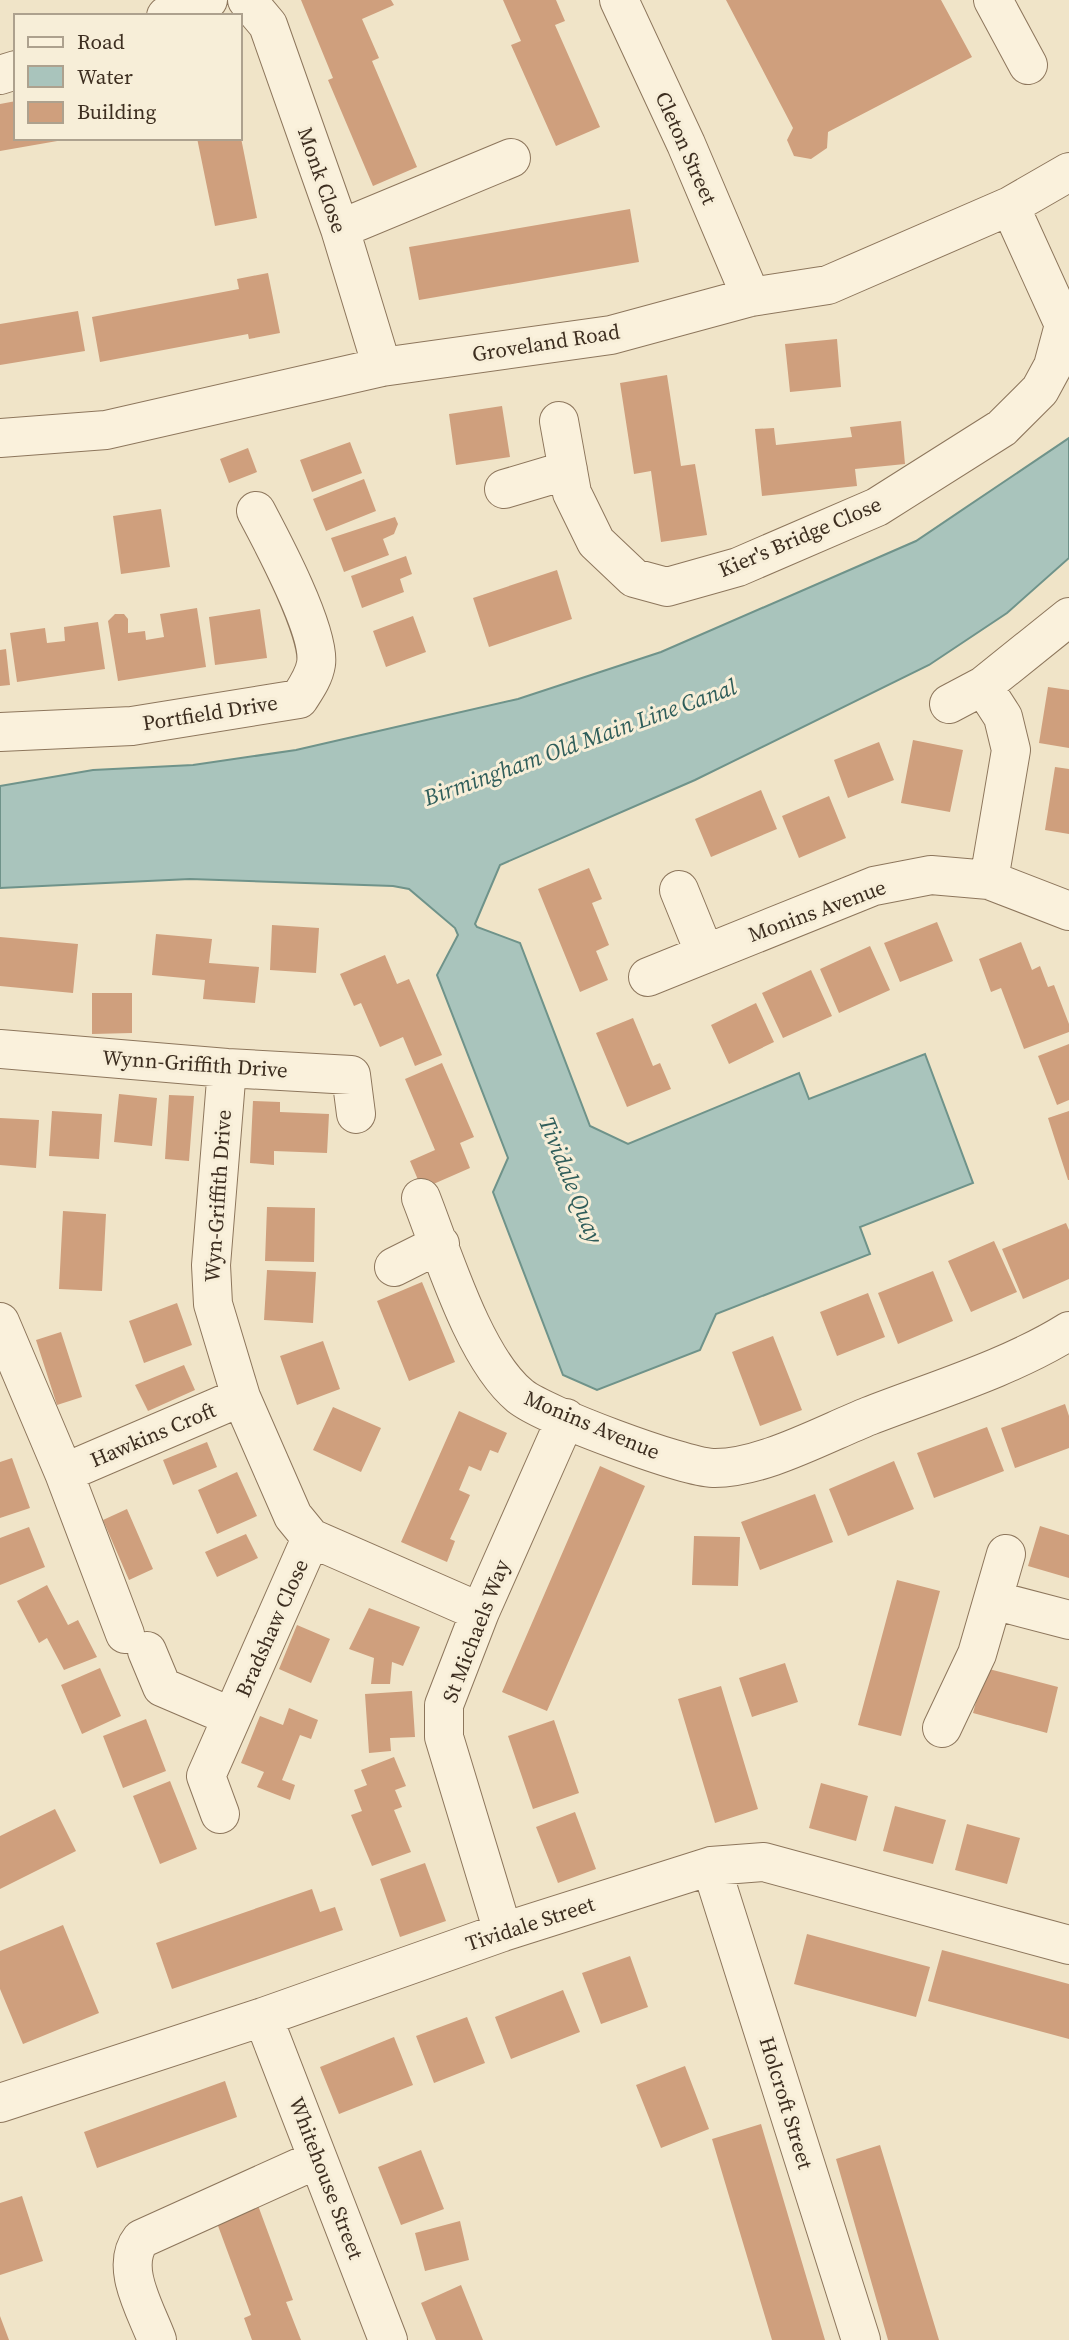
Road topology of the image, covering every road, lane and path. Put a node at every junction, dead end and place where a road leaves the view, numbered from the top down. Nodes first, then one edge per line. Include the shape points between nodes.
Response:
1 (208, 0) edge
2 (247, 0) edge
3 (620, 0) edge
4 (993, 0) edge
5 (171, 14) edge
6 (1027, 65) dead end
7 (511, 158) dead end
8 (1069, 172) edge
9 (1010, 206) junction
10 (340, 229) junction
11 (751, 297) junction
12 (1066, 323) edge
13 (382, 367) junction
14 (559, 421) dead end
15 (0, 438) edge
16 (568, 470) junction
17 (504, 489) dead end
18 (256, 511) dead end
19 (1069, 617) edge
20 (983, 686) junction
21 (949, 704) dead end
22 (0, 732) edge
23 (989, 880) junction
24 (680, 890) dead end
25 (1069, 911) edge
26 (705, 954) junction
27 (648, 977) dead end
28 (0, 1049) edge
29 (227, 1069) junction
30 (356, 1114) dead end
31 (421, 1198) dead end
32 (440, 1244) junction
33 (394, 1267) dead end
34 (0, 1322) edge
35 (1069, 1331) edge
36 (241, 1397) junction
37 (566, 1418) junction
38 (64, 1473) junction
39 (311, 1538) junction
40 (1006, 1554) dead end
41 (993, 1601) junction
42 (480, 1612) junction
43 (1069, 1620) edge
44 (136, 1642) joint
45 (232, 1717) junction
46 (942, 1728) dead end
47 (220, 1814) dead end
48 (711, 1866) junction
49 (503, 1932) junction
50 (1069, 1945) edge
51 (263, 2017) junction
52 (0, 2103) edge
53 (318, 2159) junction
54 (158, 2340) edge
55 (388, 2340) edge
56 (861, 2340) edge

1 - 5 street
2 - 10 street, Monk Close via 268,25
3 - 11 street, Cleton Street
4 - 6 street
7 - 10 street
8 - 9 street, Groveland Road
9 - 11 street, Groveland Road via 828,285
9 - 12 street, Kier's Bridge Close
10 - 13 street, Monk Close
11 - 13 street, Groveland Road via 611,335
12 - 16 street, Kier's Bridge Close via 1040,390 1002,428 877,507 738,567 667,587 634,578 596,542 572,494
13 - 15 street, Groveland Road via 106,430
14 - 16 street, Kier's Bridge Close
16 - 17 street
18 - 22 street, Portfield Drive via 313,639 317,663 299,699 132,726
19 - 20 street
20 - 21 street
20 - 23 street via 1003,717 1011,750
23 - 25 street, Monins Avenue
23 - 26 street, Monins Avenue via 932,874 874,886
24 - 26 street
26 - 27 street, Monins Avenue
28 - 29 street, Wynn-Griffith Drive
29 - 30 street, Wynn-Griffith Drive via 351,1075
29 - 36 street, Wyn-Griffith Drive via 211,1265 213,1304
31 - 32 street, Monins Avenue
32 - 33 street
32 - 37 street, Monins Avenue via 492,1364 521,1397
34 - 38 street, Hawkins Croft
35 - 37 street, Monins Avenue via 982,1371 759,1460 713,1468 656,1455
36 - 38 street, Hawkins Croft
36 - 39 street, Wyn-Griffith Drive via 293,1516
37 - 42 street, St Michaels Way
38 - 44 street, Hawkins Croft
39 - 42 street, Wyn-Griffith Drive
39 - 45 street, Bradshaw Close
40 - 41 street
41 - 43 street
41 - 46 street via 977,1654
42 - 49 street, St Michaels Way via 444,1704 444,1737
44 - 45 street, Bradshaw Close via 162,1686
45 - 47 street, Bradshaw Close via 206,1776
48 - 49 street, Tividale Street
48 - 50 street, Tividale Street via 764,1862
48 - 56 street, Holcroft Street
49 - 51 street, Tividale Street
51 - 52 street, Tividale Street
51 - 53 street, Whitehouse Street
53 - 54 street via 141,2239 131,2264
53 - 55 street, Whitehouse Street

